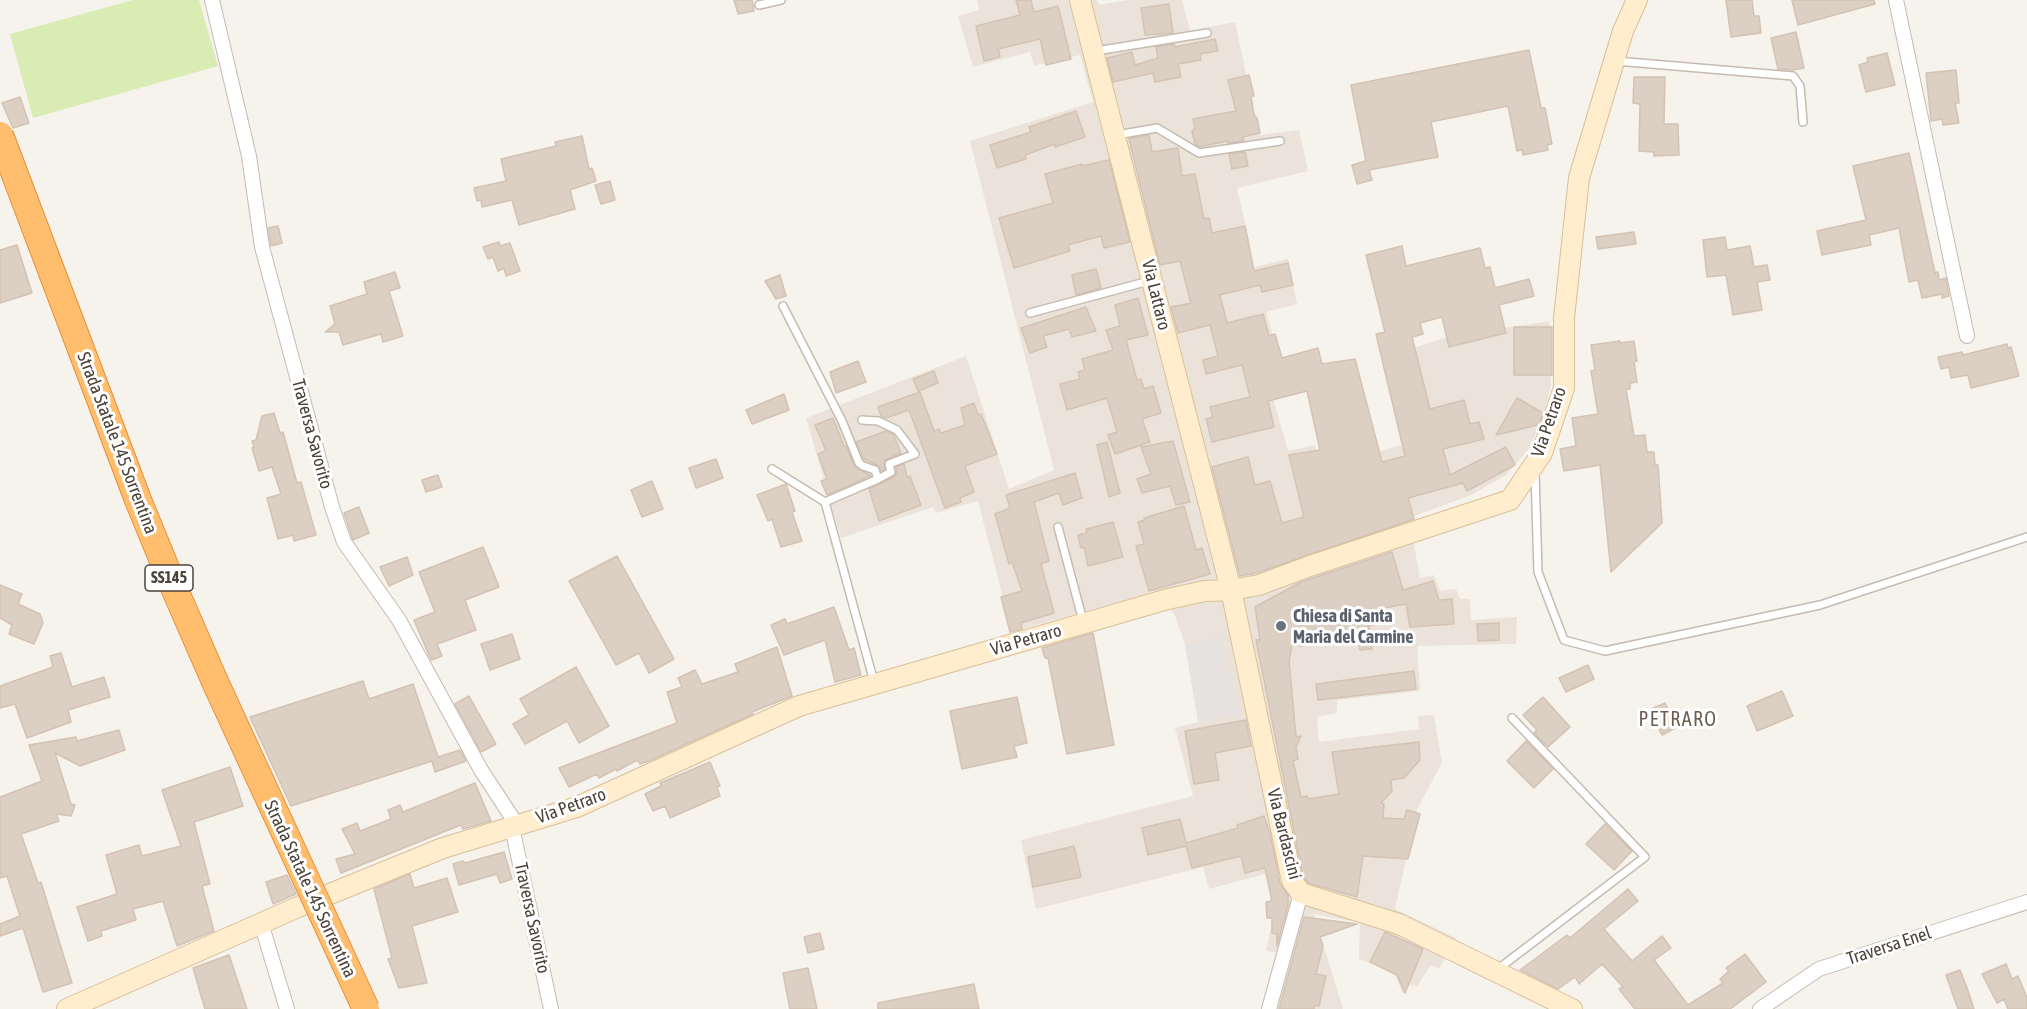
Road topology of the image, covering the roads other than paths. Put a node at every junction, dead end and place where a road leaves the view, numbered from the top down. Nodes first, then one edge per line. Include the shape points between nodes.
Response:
1 (213, 0) edge
2 (781, 0) edge
3 (1080, 0) edge
4 (1637, 0) edge
5 (1896, 0) edge
6 (759, 5) dead end
7 (1207, 33) dead end
8 (1093, 51) junction
9 (1614, 61) junction
10 (1803, 122) dead end
11 (0, 135) edge
12 (1115, 135) junction
13 (1280, 141) dead end
14 (1153, 280) junction
15 (783, 306) dead end
16 (1030, 313) dead end
17 (1967, 336) dead end
18 (862, 420) dead end
19 (1535, 464) junction
20 (772, 469) dead end
21 (878, 479) junction
22 (825, 502) junction
23 (1058, 527) dead end
24 (2027, 537) edge
25 (1231, 590) junction
26 (1083, 624) junction
27 (875, 684) junction
28 (1512, 718) dead end
29 (514, 826) junction
30 (1301, 893) junction
31 (2027, 902) edge
32 (261, 923) junction
33 (1496, 971) junction
34 (67, 1009) edge
35 (287, 1009) edge
36 (366, 1009) edge
37 (551, 1009) edge
38 (1269, 1009) edge
39 (1572, 1009) edge
40 (1760, 1009) edge

1 - 29 street, Traversa Savorito via 249,156 262,247 344,542 399,620
2 - 6 lane
3 - 8 street, Via Lattaro
4 - 9 street, Via Petraro
5 - 17 street
7 - 8 lane
8 - 12 street, Via Lattaro
9 - 10 lane via 1793,76 1800,86
9 - 19 street, Via Petraro via 1579,178 1564,318 1564,388
11 - 36 highway, Strada Statale 145 Sorrentina / SS145, bridge via 175,590
12 - 13 lane via 1157,128 1198,153
12 - 14 street, Via Lattaro
14 - 16 lane
14 - 25 street, Via Lattaro
15 - 21 lane via 859,463 875,470
18 - 21 lane via 878,421 897,430 915,454 889,464 891,472
19 - 24 lane via 1538,573 1564,640 1605,651 1820,605
19 - 25 street, Via Petraro via 1510,500 1259,585
20 - 22 lane
21 - 22 lane
22 - 27 lane
23 - 26 lane
25 - 26 street, Via Petraro via 1177,597
25 - 30 street, Via Bardascini via 1292,881
26 - 27 street, Via Petraro
27 - 29 street, Via Petraro via 800,706 577,807
28 - 33 lane via 1645,857
29 - 32 street, Via Petraro via 443,848
29 - 37 street, Traversa Savorito
30 - 33 street, Via Bardascini via 1399,924
30 - 38 street
31 - 40 street, Traversa Enel via 1819,969
32 - 34 street, Via Petraro
32 - 35 street
33 - 39 street, Via Bardascini

